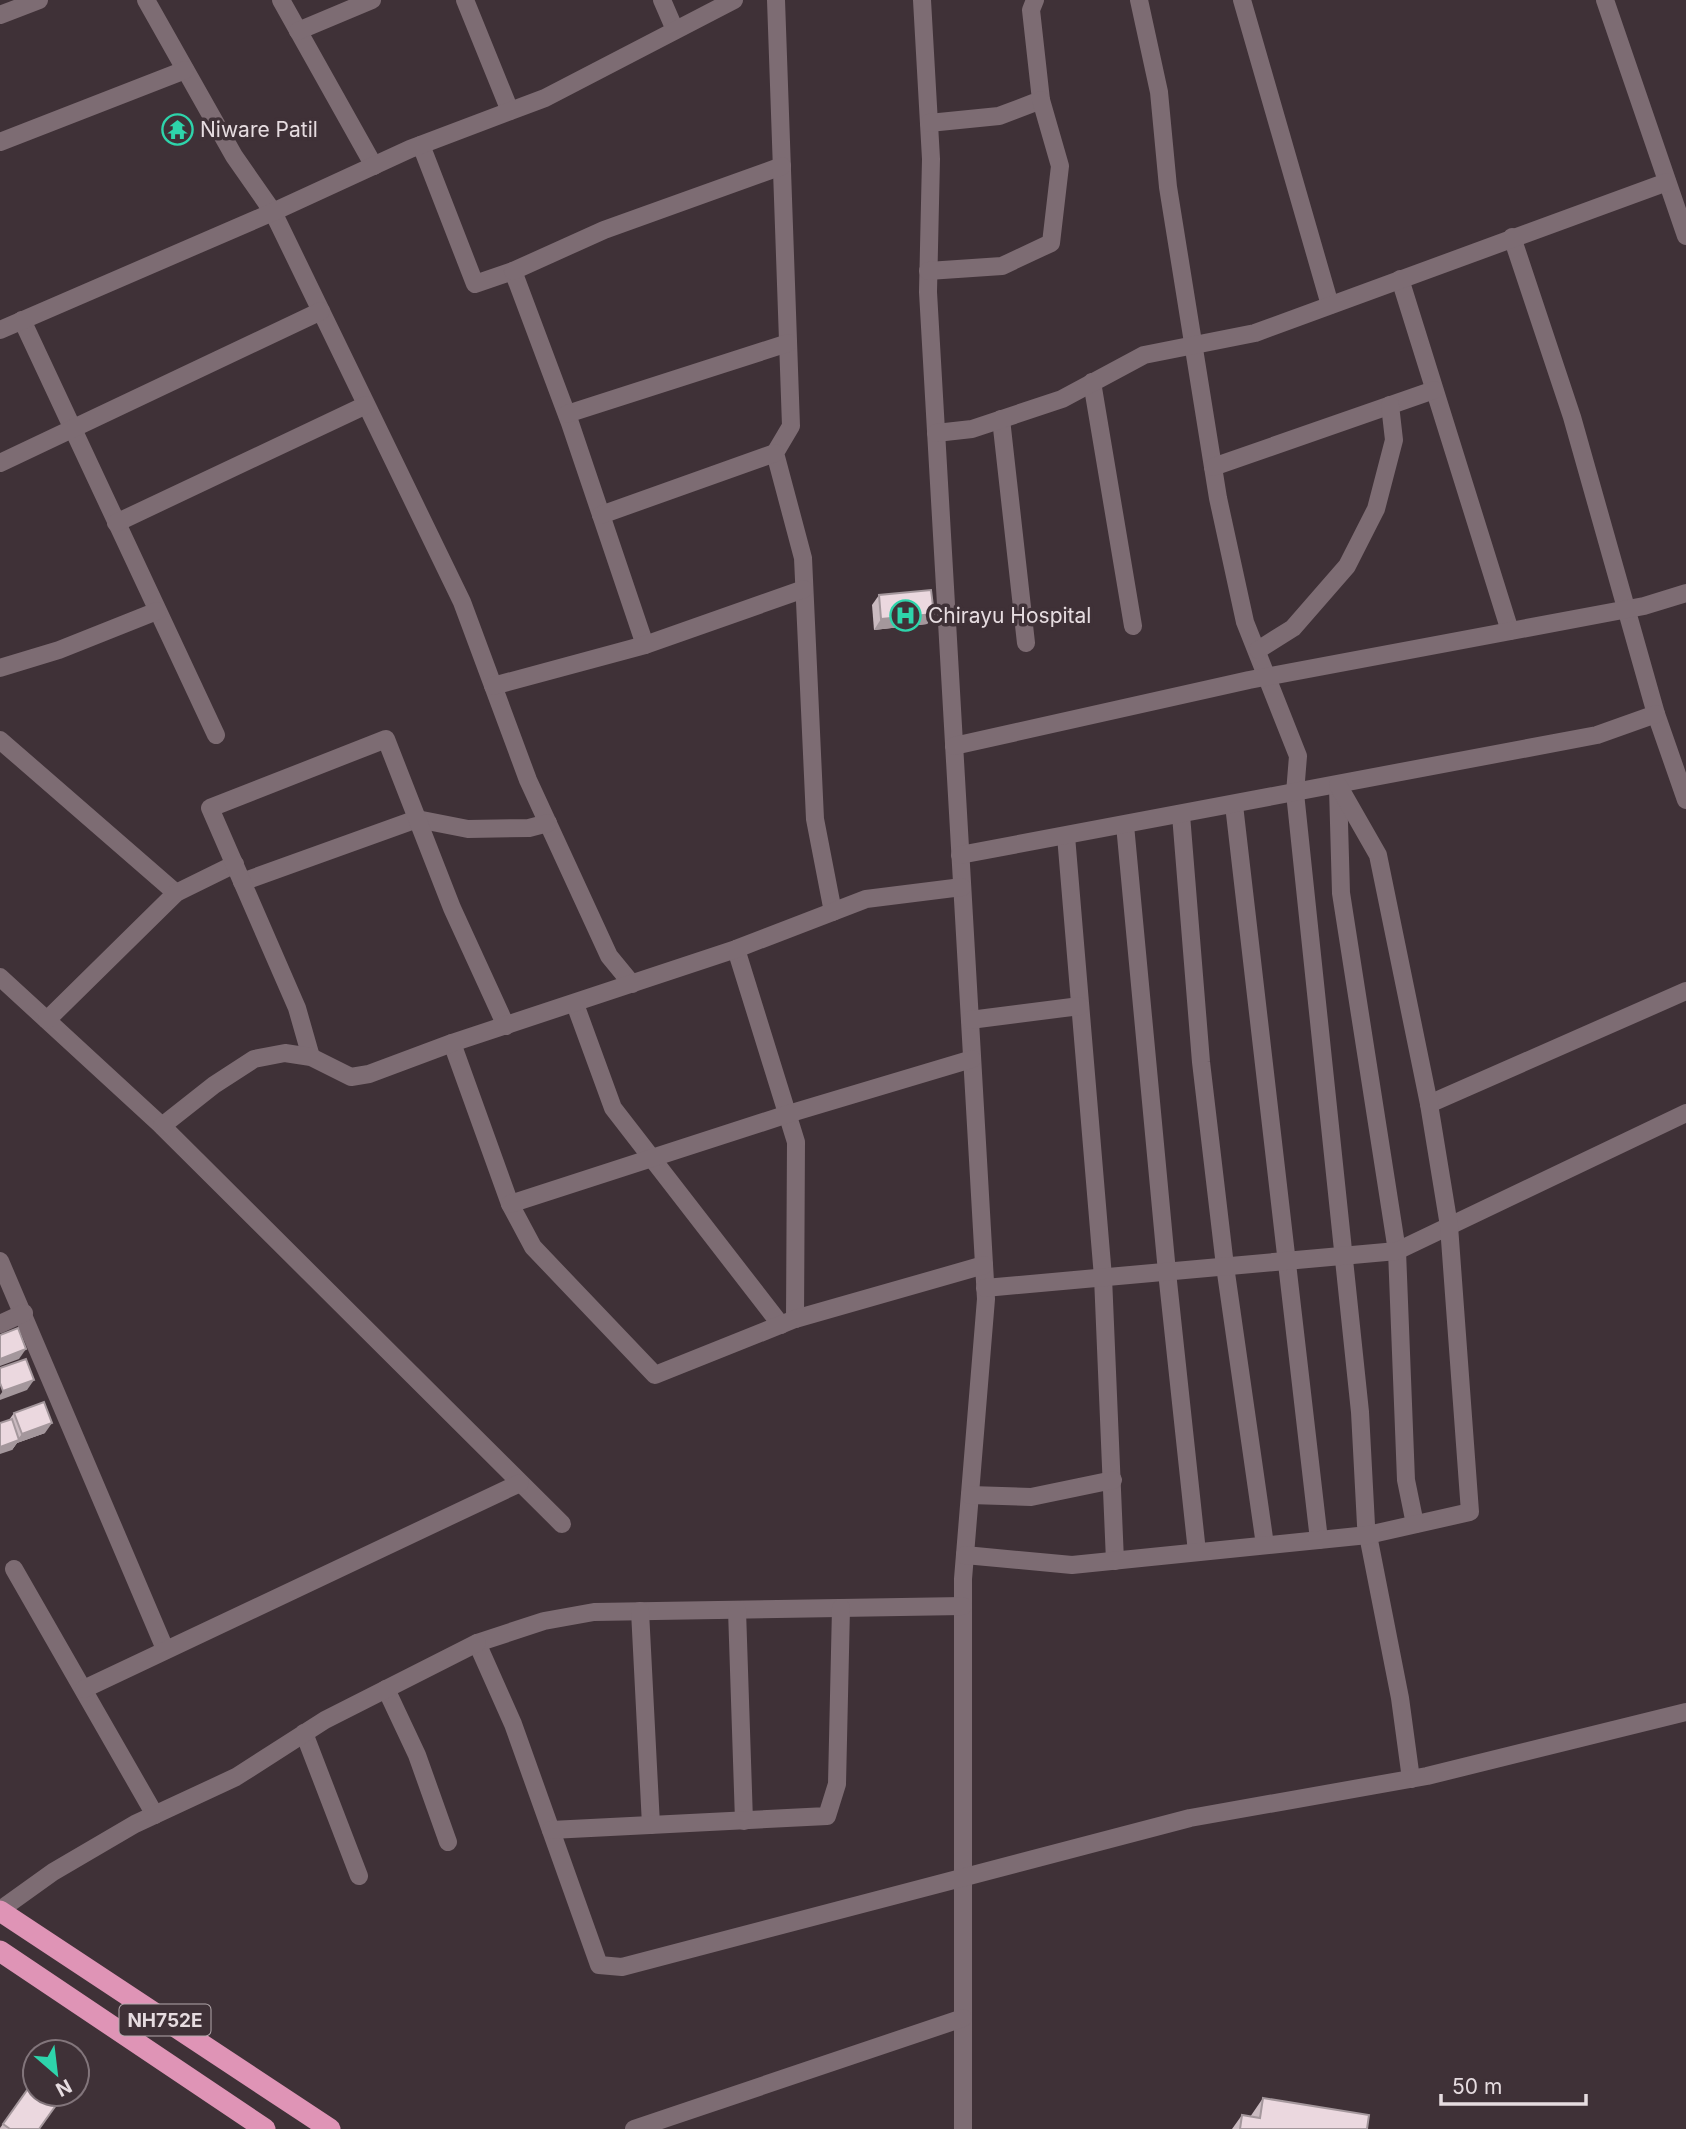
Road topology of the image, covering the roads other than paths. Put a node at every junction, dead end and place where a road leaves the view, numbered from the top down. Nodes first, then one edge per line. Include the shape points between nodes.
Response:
1 (39, 0) edge
2 (146, 0) edge
3 (281, 0) edge
4 (372, 0) edge
5 (465, 0) edge
6 (662, 0) edge
7 (734, 0) edge
8 (776, 0) edge
9 (922, 0) edge
10 (1035, 0) edge
11 (1139, 0) edge
12 (1242, 0) edge
13 (1605, 0) edge
14 (0, 15) edge
15 (675, 30) junction
16 (298, 31) junction
17 (185, 70) junction
18 (1041, 100) junction
19 (510, 111) junction
20 (929, 123) junction
21 (0, 142) edge
22 (421, 145) junction
23 (374, 166) junction
24 (782, 166) junction
25 (1667, 182) junction
26 (273, 212) junction
27 (1686, 236) edge
28 (1512, 237) junction
29 (513, 271) junction
30 (928, 271) junction
31 (1400, 279) junction
32 (1330, 305) junction
33 (321, 311) junction
34 (22, 320) junction
35 (0, 330) edge
36 (789, 342) junction
37 (1195, 345) junction
38 (1092, 382) junction
39 (1434, 390) junction
40 (366, 405) junction
41 (1390, 405) junction
42 (567, 414) junction
43 (1000, 419) junction
44 (72, 427) junction
45 (936, 433) junction
46 (775, 453) junction
47 (0, 463) edge
48 (1213, 467) junction
49 (601, 515) junction
50 (116, 523) junction
51 (804, 589) junction
52 (1686, 593) edge
53 (1627, 609) junction
54 (157, 611) junction
55 (1133, 626) dead end
56 (1510, 631) junction
57 (1026, 643) dead end
58 (645, 645) junction
59 (1258, 650) junction
60 (0, 668) edge
61 (1269, 676) junction
62 (493, 686) junction
63 (1656, 714) junction
64 (216, 735) dead end
65 (0, 740) edge
66 (954, 746) junction
67 (1338, 785) junction
68 (1295, 793) junction
69 (1686, 800) edge
70 (1234, 805) junction
71 (1181, 815) junction
72 (417, 818) junction
73 (548, 823) junction
74 (1125, 825) junction
75 (1066, 836) junction
76 (960, 855) junction
77 (235, 864) junction
78 (242, 882) junction
79 (962, 887) junction
80 (176, 893) junction
81 (833, 912) junction
82 (736, 949) junction
83 (0, 977) edge
84 (632, 984) junction
85 (1686, 991) edge
86 (575, 1004) junction
87 (1080, 1006) junction
88 (47, 1020) junction
89 (970, 1020) junction
90 (506, 1026) junction
91 (452, 1043) junction
92 (311, 1057) junction
93 (972, 1059) junction
94 (1429, 1104) junction
95 (1686, 1113) edge
96 (789, 1114) junction
97 (162, 1126) junction
98 (652, 1158) junction
99 (510, 1204) junction
100 (1449, 1226) junction
101 (1396, 1251) junction
102 (1343, 1256) junction
103 (0, 1261) edge
104 (1285, 1261) junction
105 (984, 1265) junction
106 (1225, 1266) junction
107 (1167, 1272) junction
108 (1103, 1277) junction
109 (985, 1288) junction
110 (24, 1313) junction
111 (788, 1322) junction
112 (0, 1324) edge
113 (1113, 1480) junction
114 (520, 1483) junction
115 (970, 1495) junction
116 (562, 1524) dead end
117 (1415, 1524) junction
118 (1368, 1535) junction
119 (1319, 1540) junction
120 (1265, 1545) junction
121 (1197, 1552) junction
122 (965, 1555) junction
123 (1115, 1561) junction
124 (14, 1569) dead end
125 (963, 1606) junction
126 (842, 1608) junction
127 (737, 1610) junction
128 (640, 1611) junction
129 (477, 1643) junction
130 (165, 1649) junction
131 (85, 1689) junction
132 (386, 1689) junction
133 (1686, 1712) edge
134 (304, 1733) junction
135 (1411, 1779) junction
136 (155, 1815) junction
137 (744, 1821) junction
138 (650, 1825) junction
139 (551, 1830) junction
140 (448, 1842) dead end
141 (963, 1875) junction
142 (359, 1876) dead end
143 (0, 1910) edge
144 (0, 1951) edge
145 (963, 2018) junction
146 (265, 2129) edge
147 (330, 2129) edge
148 (634, 2129) edge
149 (963, 2129) edge

1 - 14 street
2 - 17 street
3 - 16 street
4 - 16 street
5 - 19 street
6 - 15 street
7 - 15 street
8 - 24 street
9 - 20 street
10 - 18 street via 1031,10
11 - 37 street via 1160,92 1168,187
12 - 32 street
13 - 25 street
15 - 19 street
16 - 23 street
17 - 21 street
17 - 26 street via 234,156
18 - 20 street via 999,116
18 - 30 street via 1060,166 1051,243 1002,266
19 - 22 street
20 - 30 street
22 - 23 street
22 - 29 street via 474,284
23 - 26 street
24 - 29 street via 604,230
24 - 36 street
25 - 27 street
25 - 28 street
26 - 33 street
26 - 34 street
28 - 31 street
28 - 53 street via 1572,417
29 - 42 street
30 - 45 street
31 - 32 street
31 - 39 street
32 - 37 street via 1255,333
33 - 40 street
33 - 44 street
34 - 35 street
34 - 44 street
36 - 42 street
36 - 46 street via 792,426
37 - 38 street via 1144,355
37 - 48 street
38 - 43 street via 1062,399
38 - 55 street
39 - 41 street
39 - 56 street
40 - 50 street
40 - 62 street via 462,602
41 - 48 street
41 - 59 street via 1394,440 1376,509 1347,566 1293,628
42 - 49 street
43 - 45 street via 972,429
43 - 57 street
44 - 47 street
44 - 50 street
45 - 66 street
46 - 49 street
46 - 51 street via 803,558
48 - 59 street via 1245,622
49 - 58 street
50 - 54 street
51 - 58 street
51 - 81 street via 815,819
52 - 53 street
53 - 56 street
53 - 63 street
54 - 60 street
54 - 64 street
56 - 61 street
58 - 62 street
59 - 61 street
61 - 66 street
61 - 68 street via 1298,756
62 - 73 street
63 - 67 street via 1597,735
63 - 69 street
65 - 80 street
66 - 76 street
67 - 68 street
67 - 94 street via 1378,855
67 - 101 street via 1342,893
68 - 70 street
68 - 102 street
70 - 71 street
70 - 104 street
71 - 74 street
71 - 106 street via 1201,1062
72 - 73 street via 468,829 529,828
72 - 77 street via 386,739 210,808
72 - 78 street
72 - 90 street
73 - 84 street via 609,956
74 - 75 street
74 - 107 street
75 - 76 street
75 - 87 street
76 - 79 street
77 - 78 street
77 - 80 street
78 - 92 street via 297,1007
79 - 81 street via 866,899
79 - 89 street
80 - 88 street
81 - 82 street
82 - 84 street
82 - 96 street
83 - 88 street
84 - 86 street
85 - 94 street
86 - 90 street
86 - 98 street via 613,1108
87 - 89 street
87 - 108 street
88 - 97 street
89 - 93 street
90 - 91 street
91 - 92 street via 351,1077
91 - 99 street
92 - 97 street via 285,1053 254,1059
93 - 96 street
93 - 105 street
94 - 100 street
95 - 100 street
96 - 98 street
96 - 111 street via 796,1142
97 - 114 street
98 - 99 street
98 - 111 street
99 - 111 street via 533,1247 655,1375
100 - 101 street
100 - 117 street via 1470,1512
101 - 102 street
101 - 117 street via 1406,1480
102 - 104 street
102 - 118 street
103 - 110 street
104 - 106 street
104 - 119 street
105 - 109 street
105 - 111 street
106 - 107 street
106 - 120 street
107 - 108 street
107 - 121 street
108 - 109 street
108 - 113 street
109 - 115 street
110 - 112 street
110 - 130 street
113 - 115 street via 1031,1497
113 - 123 street
114 - 116 street
114 - 130 street
115 - 122 street
117 - 118 street
118 - 119 street
118 - 135 street
119 - 120 street
120 - 121 street
121 - 123 street
122 - 123 street via 1072,1565
122 - 125 street
124 - 131 street
125 - 126 street
125 - 141 street
126 - 127 street
126 - 137 street via 836,1784 827,1816
127 - 128 street
127 - 137 street
128 - 129 street via 594,1612 544,1621
128 - 138 street
129 - 132 street
129 - 139 street via 513,1724
130 - 131 street
131 - 136 street
132 - 134 street
132 - 140 street via 417,1755
133 - 135 street
134 - 136 street via 236,1777
134 - 142 street
135 - 141 street via 1190,1818
136 - 143 street via 53,1872
137 - 138 street
138 - 139 street
139 - 141 street via 599,1965 622,1967
141 - 145 street
143 - 147 highway, NH752E
144 - 146 highway, NH752E
145 - 148 street
145 - 149 street

